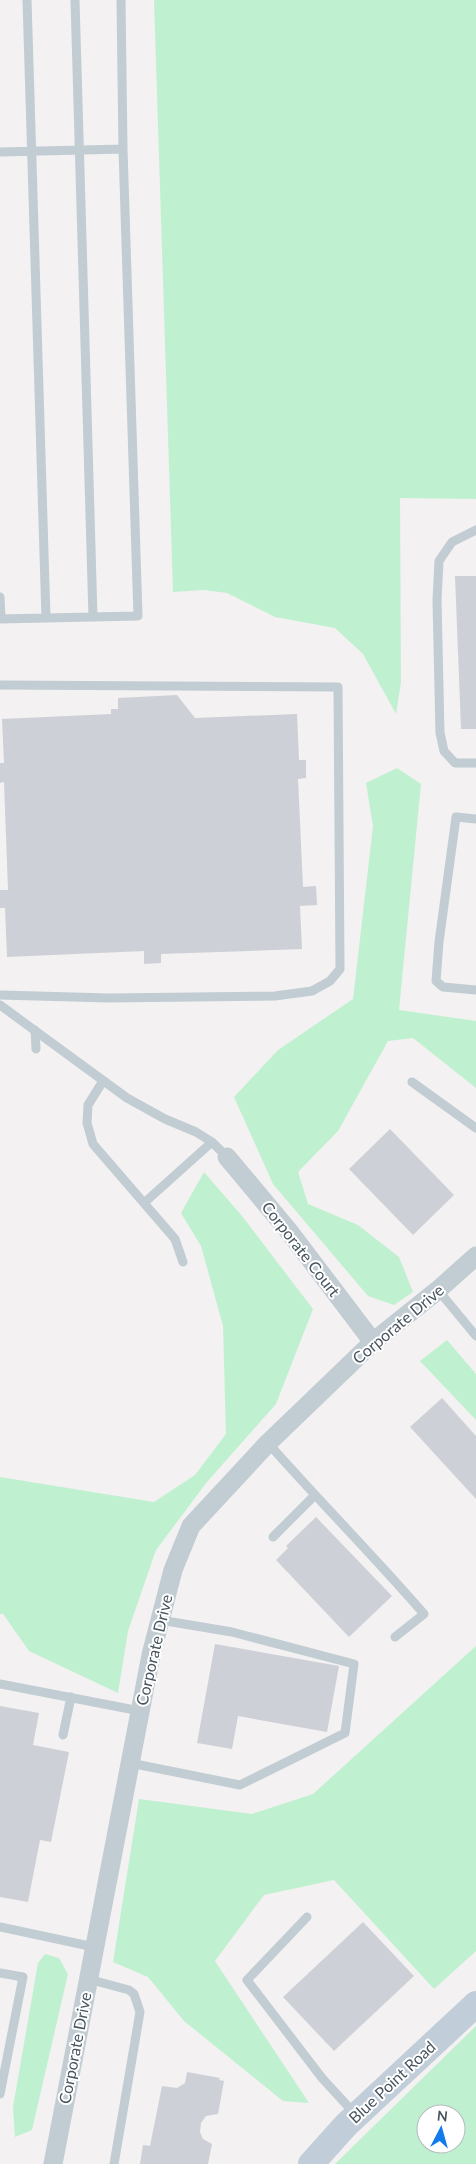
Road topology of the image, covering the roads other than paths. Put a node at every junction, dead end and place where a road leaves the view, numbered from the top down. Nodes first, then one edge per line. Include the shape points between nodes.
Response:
1 (27, 0) edge
2 (74, 0) edge
3 (121, 0) edge
4 (123, 149) junction
5 (79, 150) junction
6 (32, 151) junction
7 (0, 152) edge
8 (476, 530) edge
9 (0, 597) edge
10 (92, 617) junction
11 (46, 618) junction
12 (0, 619) edge
13 (0, 686) edge
14 (476, 763) edge
15 (476, 819) edge
16 (476, 990) edge
17 (0, 995) edge
18 (0, 1006) edge
19 (35, 1030) junction
20 (36, 1049) dead end
21 (103, 1082) junction
22 (412, 1082) dead end
23 (476, 1128) edge
24 (212, 1142) junction
25 (227, 1157) joint
26 (144, 1203) junction
27 (476, 1256) edge
28 (183, 1262) dead end
29 (438, 1290) junction
30 (476, 1336) edge
31 (373, 1342) junction
32 (268, 1443) junction
33 (314, 1496) junction
34 (272, 1537) dead end
35 (160, 1620) junction
36 (395, 1637) dead end
37 (0, 1684) edge
38 (71, 1698) junction
39 (140, 1711) junction
40 (63, 1735) dead end
41 (130, 1763) junction
42 (307, 1917) dead end
43 (0, 1927) edge
44 (94, 1947) junction
45 (0, 1973) edge
46 (88, 1979) junction
47 (476, 2004) edge
48 (0, 2094) edge
49 (356, 2115) junction
50 (52, 2164) edge
51 (114, 2164) edge
52 (310, 2164) edge

1 - 6 lane
2 - 5 lane
3 - 4 lane
4 - 5 lane
4 - 10 lane via 138,616
5 - 6 lane
5 - 10 lane
6 - 7 lane
6 - 11 lane
8 - 14 lane via 452,542 440,560 437,600 440,734 444,751 455,763
9 - 12 lane
10 - 11 lane
11 - 12 lane
13 - 17 lane via 338,687 340,959 340,969 330,981 312,991 275,996 109,998
15 - 16 lane via 456,817 436,981 443,987
18 - 19 lane
19 - 20 lane
19 - 21 lane
21 - 24 lane via 165,1119
21 - 26 lane via 88,1105 87,1123 93,1144
22 - 23 lane
24 - 25 lane
24 - 26 lane
25 - 31 street, Corporate Court via 288,1230
26 - 28 lane via 175,1238
27 - 29 street, Corporate Drive
29 - 30 lane
29 - 31 street, Corporate Drive
31 - 32 street, Corporate Drive
32 - 33 lane
32 - 35 street, Corporate Drive via 191,1526 172,1570
33 - 34 lane
33 - 36 lane via 424,1614
35 - 39 street, Corporate Drive
35 - 41 lane via 232,1632 354,1664 345,1733 240,1785
37 - 38 lane
38 - 39 lane
38 - 40 lane
39 - 41 street, Corporate Drive
41 - 44 street, Corporate Drive
42 - 49 lane via 247,1980 322,2078
43 - 44 lane
44 - 46 street, Corporate Drive
45 - 48 lane via 23,1977
46 - 50 street, Corporate Drive
46 - 51 lane via 129,1990 137,1999 140,2012
47 - 49 street, Blue Point Road
49 - 52 street, Blue Point Road

